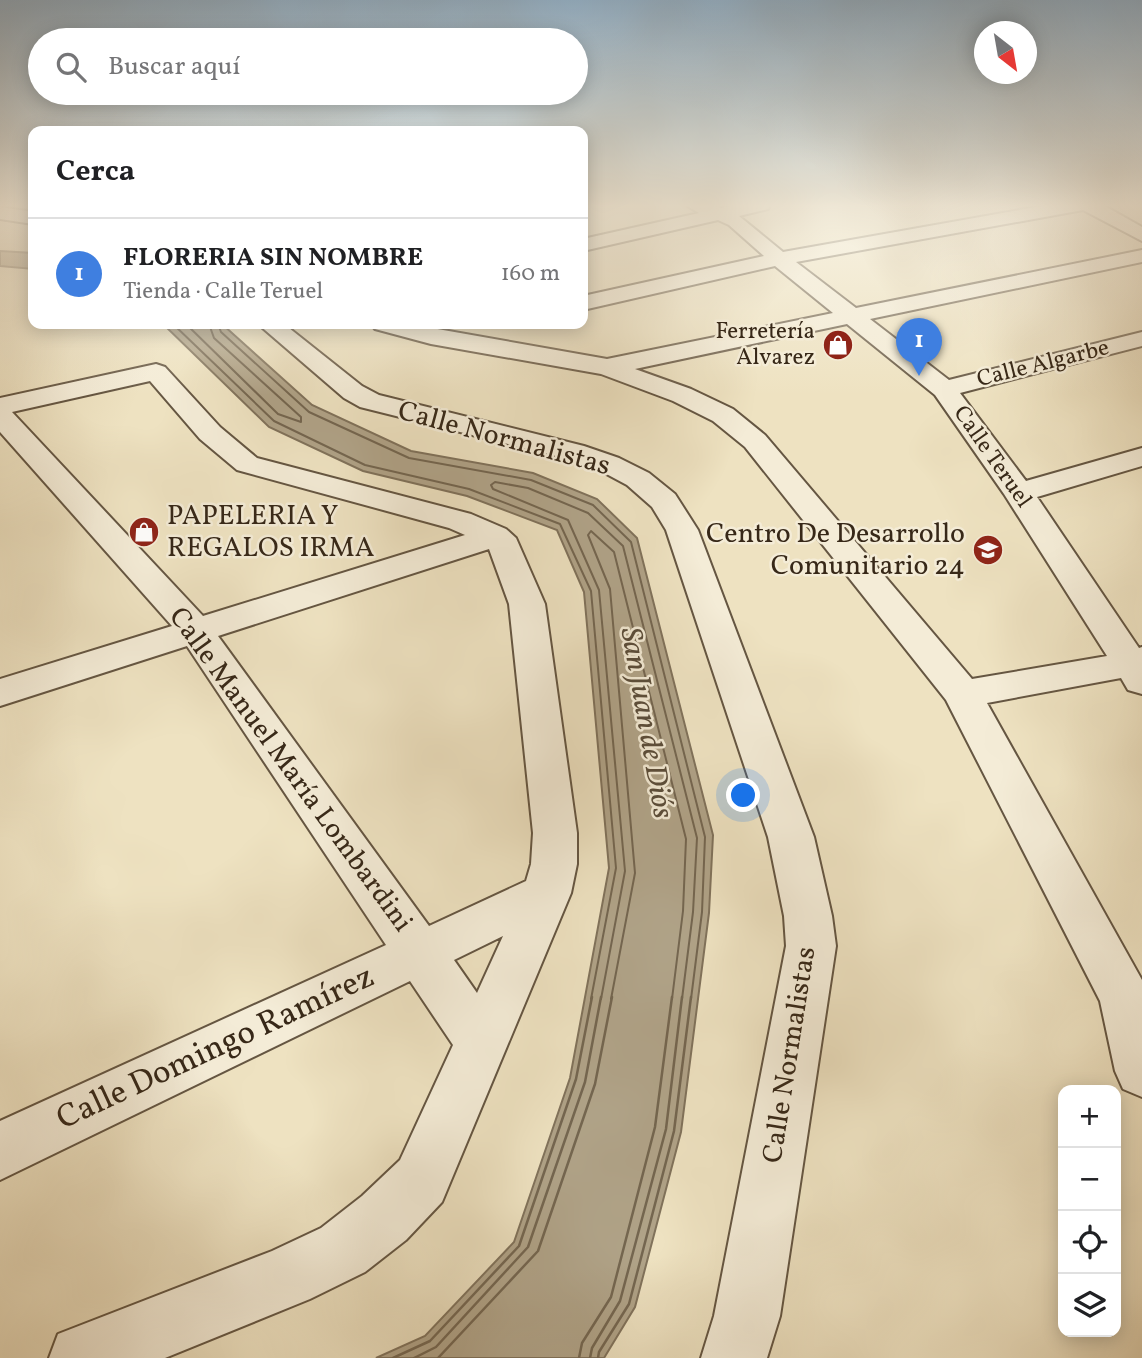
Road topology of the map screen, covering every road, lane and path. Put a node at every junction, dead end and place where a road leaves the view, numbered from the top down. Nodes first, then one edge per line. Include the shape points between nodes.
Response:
1 (737, 268) edge
2 (791, 268) edge
3 (1082, 268) edge
4 (588, 302) edge
5 (850, 316) junction
6 (276, 329) edge
7 (401, 329) edge
8 (468, 329) edge
9 (431, 337) junction
10 (1142, 339) edge
11 (607, 367) junction
12 (944, 388) junction
13 (0, 405) edge
14 (0, 415) edge
15 (1142, 457) edge
16 (1019, 493) junction
17 (495, 536) junction
18 (195, 630) junction
19 (1138, 668) edge
20 (0, 693) edge
21 (963, 694) junction
22 (547, 893) junction
23 (421, 952) junction
24 (482, 1043) junction
25 (1142, 1071) edge
26 (0, 1151) edge
27 (82, 1358) edge
28 (734, 1358) edge

1 - 4 street
2 - 5 street, Calle Teruel
3 - 5 street
5 - 11 street
5 - 12 street, Calle Teruel
6 - 28 street, Calle Normalistas via 370,401 609,464 638,479 664,501 682,530 792,837 811,946 747,1316
7 - 9 street
8 - 9 street
9 - 11 street
10 - 12 street, Calle Algarbe
11 - 21 street via 723,415 755,441
12 - 16 street, Calle Teruel
13 - 17 street via 156,372 209,432 247,464 460,521
14 - 18 street, Calle Manuel María Lombardini
15 - 16 street
16 - 19 street, Calle Teruel
17 - 18 street
17 - 22 street via 511,558 527,604 555,833
18 - 20 street
18 - 23 street, Calle Manuel María Lombardini
19 - 21 street
21 - 25 street via 1125,999
22 - 23 street, Calle Domingo Ramírez
22 - 24 street
23 - 24 street, Calle Manuel María Lombardini
23 - 26 street, Calle Domingo Ramírez
24 - 27 street via 421,1181 374,1226 343,1250 288,1277

